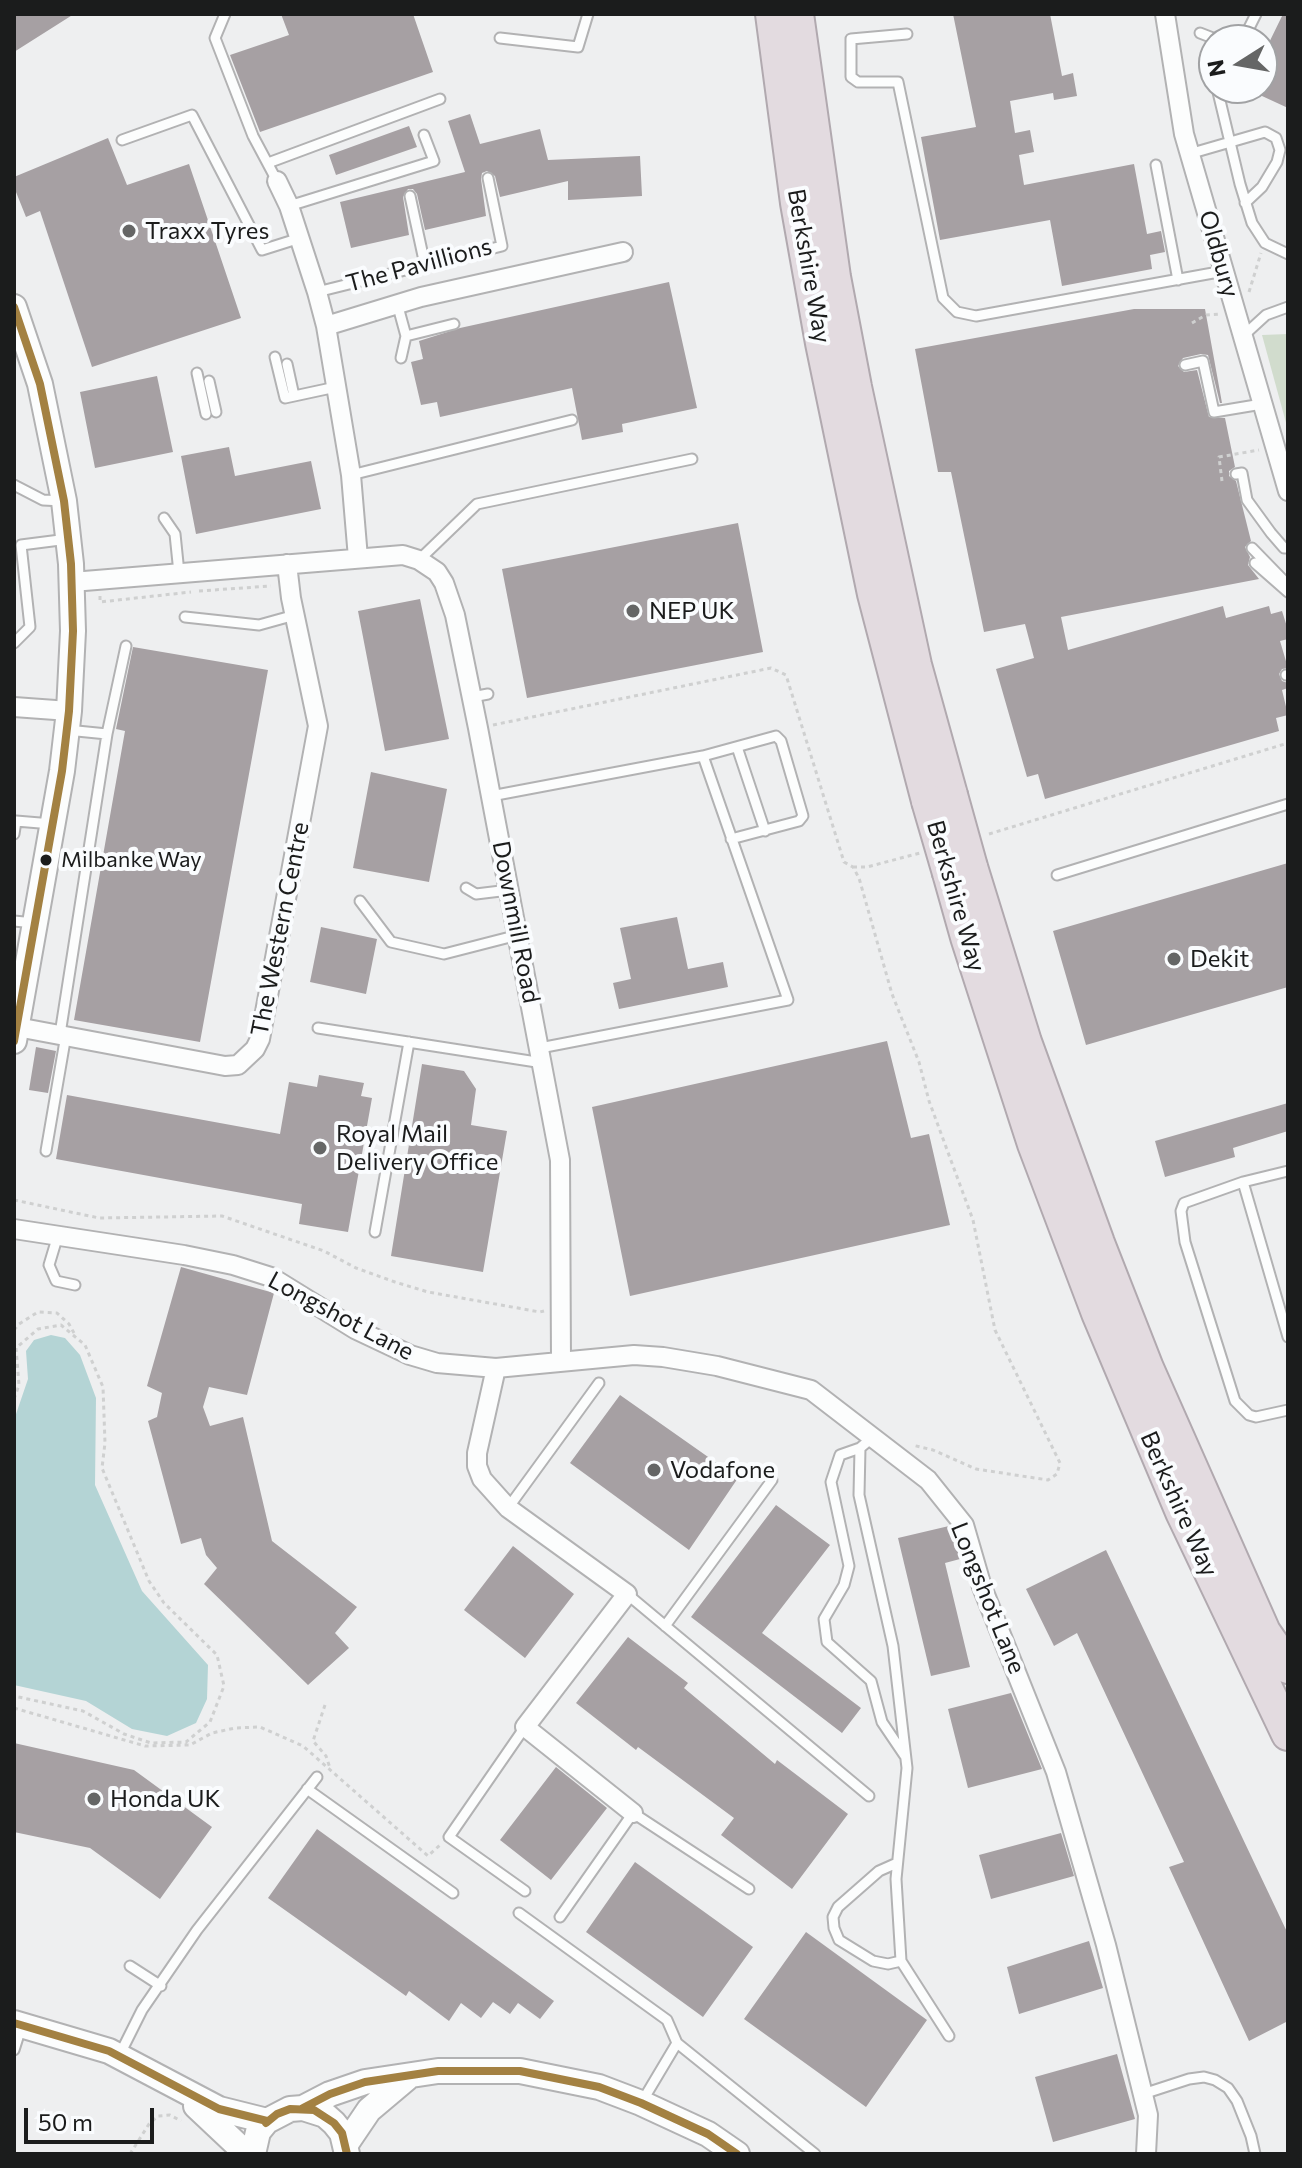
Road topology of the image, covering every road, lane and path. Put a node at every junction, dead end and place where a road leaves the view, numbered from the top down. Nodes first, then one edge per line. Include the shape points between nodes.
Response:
1 (225, 14) edge
2 (588, 14) edge
3 (772, 14) edge
4 (797, 14) edge
5 (1165, 14) edge
6 (907, 34) dead end
7 (500, 38) dead end
8 (440, 99) dead end
9 (1221, 104) edge
10 (424, 135) dead end
11 (122, 140) dead end
12 (1229, 141) junction
13 (1189, 154) junction
14 (268, 163) junction
15 (1156, 165) dead end
16 (488, 178) dead end
17 (277, 181) joint
18 (410, 196) dead end
19 (1245, 203) junction
20 (289, 206) junction
21 (300, 238) junction
22 (1265, 243) junction
23 (623, 252) dead end
24 (1288, 254) edge
25 (425, 265) junction
26 (1224, 271) junction
27 (1178, 280) junction
28 (317, 292) junction
29 (1248, 294) dead end
30 (397, 303) junction
31 (1288, 307) edge
32 (15, 312) edge
33 (1220, 314) dead end
34 (1192, 323) dead end
35 (454, 324) dead end
36 (326, 326) junction
37 (406, 336) junction
38 (1242, 337) junction
39 (275, 357) dead end
40 (401, 358) dead end
41 (287, 364) dead end
42 (1185, 365) dead end
43 (197, 373) dead end
44 (209, 381) dead end
45 (336, 387) junction
46 (294, 396) junction
47 (1262, 404) junction
48 (572, 420) dead end
49 (1259, 450) dead end
50 (692, 459) dead end
51 (1236, 474) dead end
52 (351, 475) junction
53 (1222, 481) dead end
54 (14, 485) edge
55 (1288, 491) edge
56 (64, 501) junction
57 (164, 518) dead end
58 (69, 539) junction
59 (1252, 548) dead end
60 (1288, 548) edge
61 (358, 558) junction
62 (419, 560) junction
63 (1255, 563) dead end
64 (287, 564) junction
65 (179, 573) junction
66 (72, 582) junction
67 (272, 585) dead end
68 (1288, 585) edge
69 (1288, 592) edge
70 (100, 602) dead end
71 (295, 615) junction
72 (185, 617) dead end
73 (14, 643) edge
74 (126, 646) dead end
75 (14, 707) edge
76 (68, 720) junction
77 (486, 726) dead end
78 (107, 734) junction
79 (1288, 743) edge
80 (737, 747) junction
81 (703, 756) junction
82 (491, 796) junction
83 (940, 798) junction
84 (1288, 804) edge
85 (53, 824) junction
86 (765, 831) junction
87 (14, 834) edge
88 (986, 835) dead end
89 (731, 839) junction
90 (950, 864) junction
91 (853, 867) junction
92 (1057, 875) dead end
93 (466, 888) dead end
94 (509, 890) junction
95 (360, 901) dead end
96 (25, 922) edge
97 (518, 935) junction
98 (21, 960) edge
99 (318, 1028) dead end
100 (16, 1034) edge
101 (63, 1034) junction
102 (409, 1042) junction
103 (541, 1055) junction
104 (46, 1151) dead end
105 (1288, 1171) edge
106 (1243, 1182) junction
107 (14, 1200) edge
108 (14, 1229) edge
109 (375, 1232) dead end
110 (58, 1235) junction
111 (75, 1285) dead end
112 (546, 1310) dead end
113 (14, 1330) edge
114 (76, 1337) junction
115 (1288, 1337) edge
116 (15, 1353) edge
117 (561, 1362) junction
118 (496, 1368) junction
119 (599, 1383) dead end
120 (14, 1399) edge
121 (1288, 1410) edge
122 (866, 1442) junction
123 (909, 1445) dead end
124 (772, 1480) dead end
125 (508, 1508) junction
126 (627, 1594) junction
127 (665, 1626) junction
128 (1288, 1667) edge
129 (14, 1696) edge
130 (325, 1705) dead end
131 (14, 1708) edge
132 (525, 1727) junction
133 (1288, 1734) edge
134 (906, 1758) junction
135 (330, 1768) junction
136 (317, 1777) dead end
137 (307, 1789) junction
138 (869, 1796) dead end
139 (633, 1813) junction
140 (428, 1856) dead end
141 (897, 1863) junction
142 (749, 1889) dead end
143 (525, 1891) dead end
144 (453, 1893) dead end
145 (519, 1913) dead end
146 (560, 1917) dead end
147 (901, 1961) junction
148 (130, 1966) dead end
149 (161, 1986) junction
150 (18, 2024) edge
151 (949, 2036) dead end
152 (677, 2043) junction
153 (14, 2050) edge
154 (119, 2056) junction
155 (409, 2076) junction
156 (177, 2088) junction
157 (1143, 2094) junction
158 (641, 2103) junction
159 (303, 2108) junction
160 (267, 2121) junction
161 (185, 2123) dead end
162 (346, 2149) edge
163 (130, 2154) edge
164 (250, 2154) edge
165 (737, 2154) edge
166 (815, 2154) edge
167 (1146, 2154) edge
168 (1255, 2154) edge

1 - 14 lane via 215,38
2 - 7 lane via 578,47
3 - 83 highway, Berkshire Way via 797,203 874,594
4 - 83 highway, Berkshire Way via 834,277
5 - 13 street, Oldbury
6 - 27 lane via 851,39 851,77 858,82 898,82 943,298 957,312 976,316
8 - 14 lane
9 - 12 lane
10 - 20 lane via 434,161
11 - 21 lane via 192,115 262,250
12 - 13 lane
12 - 19 lane
12 - 19 lane via 1265,132 1276,138 1280,150 1262,187
13 - 26 street, Oldbury
14 - 17 lane
15 - 27 lane
16 - 25 lane, The Pavillions via 502,246
17 - 20 street
18 - 25 lane
19 - 22 lane
20 - 21 street
21 - 28 street
22 - 24 lane
22 - 29 path
23 - 30 street
25 - 28 lane, The Pavillions
26 - 27 lane
26 - 38 street, Oldbury
28 - 36 street
30 - 36 street
30 - 37 lane
31 - 38 lane via 1266,315
32 - 56 street via 44,383
33 - 34 path
35 - 37 lane
36 - 45 street
37 - 40 lane
38 - 47 street, Oldbury
39 - 46 lane via 285,398
41 - 46 lane
42 - 47 lane via 1203,361 1214,412
43 - 44 lane via 211,413
45 - 46 lane
45 - 52 street
47 - 55 street, Oldbury
48 - 52 lane
49 - 53 path via 1219,457
50 - 62 lane via 477,504
51 - 60 lane via 1242,473 1247,500
52 - 61 street
54 - 56 lane via 43,500
56 - 58 street
57 - 65 lane via 175,534
58 - 66 street
58 - 73 lane via 21,545 30,627
59 - 68 lane
61 - 62 street via 403,555
61 - 64 street
62 - 82 street, Downmill Road via 437,572 448,591 480,695
63 - 69 lane
64 - 65 street
64 - 71 street, The Western Centre
65 - 66 street
66 - 76 street
67 - 70 path
71 - 72 lane via 259,625
71 - 101 street, The Western Centre via 317,738 255,1049 238,1065 225,1066
74 - 78 lane
75 - 76 street
76 - 78 lane
76 - 85 street
77 - 91 path via 779,670 790,683 844,862
78 - 101 lane
79 - 88 path
80 - 81 lane
80 - 86 lane
80 - 86 lane via 776,736 781,741 803,816
81 - 82 lane
81 - 89 lane
82 - 94 street, Downmill Road
83 - 90 highway, Berkshire Way, bridge
84 - 92 lane
85 - 87 lane via 16,821
85 - 96 street
86 - 89 lane
89 - 103 lane via 788,1000
90 - 91 path
90 - 128 highway, Berkshire Way via 1025,1042 1147,1368 1264,1632
90 - 133 highway, Berkshire Way via 967,937 1034,1144 1098,1313 1182,1512
91 - 123 path via 973,1220 995,1330 1060,1463 1048,1480 976,1469
93 - 94 lane via 476,894
94 - 97 street, Downmill Road
95 - 97 lane via 391,942 444,954
96 - 98 street
97 - 103 street, Downmill Road
98 - 100 street
99 - 102 lane
100 - 101 street, The Western Centre
101 - 104 lane
102 - 103 lane
102 - 109 lane
103 - 117 street, Downmill Road via 560,1160
105 - 106 lane
106 - 115 lane
106 - 121 lane via 1184,1203 1181,1222 1235,1401 1256,1417
107 - 112 path, Longshot Lane via 99,1218 222,1216 406,1286
108 - 110 street, Longshot Lane
110 - 111 lane via 49,1265 56,1281
110 - 118 street, Longshot Lane via 233,1265 271,1277 355,1329 410,1355
113 - 114 path via 38,1312 57,1313
114 - 116 path via 61,1325 38,1329
114 - 129 path via 85,1345 103,1387 102,1468 144,1569 164,1603 217,1655 224,1686 210,1722 186,1742 151,1743 83,1711
116 - 120 path via 19,1385
117 - 118 street, Longshot Lane
117 - 122 street, Longshot Lane via 634,1355 784,1376 811,1390
118 - 125 street via 477,1466 489,1490
119 - 125 lane
122 - 134 lane via 859,1495 893,1646
122 - 134 lane via 840,1455 831,1482 849,1566 824,1619 827,1642 871,1681 882,1722
122 - 157 street, Longshot Lane via 928,1480 964,1525 982,1587 1056,1772
124 - 127 lane
125 - 126 street
126 - 127 lane
126 - 132 street
127 - 138 lane
130 - 135 path via 313,1741
131 - 135 path via 145,1746 190,1745 212,1733 260,1727 303,1746
132 - 139 street
132 - 143 lane via 449,1837
134 - 141 lane
135 - 140 path
136 - 137 lane
137 - 144 lane
137 - 149 lane via 203,1922
139 - 142 lane
139 - 146 lane
141 - 147 lane
141 - 147 lane via 879,1871 833,1917 839,1940 873,1961
145 - 152 lane via 667,2020
147 - 151 lane
148 - 149 lane
149 - 154 lane
150 - 153 lane
150 - 154 street
152 - 158 lane
152 - 166 lane
154 - 156 street
155 - 158 street via 520,2071 599,2087
155 - 159 street via 353,2085
155 - 162 street via 369,2110
156 - 160 street via 219,2109
156 - 164 street
157 - 167 street, Longshot Lane
157 - 168 lane via 1189,2079 1215,2080 1237,2101
158 - 165 street via 708,2134
159 - 160 street
159 - 162 street via 325,2115 342,2133
160 - 164 street
161 - 163 path via 158,2116

